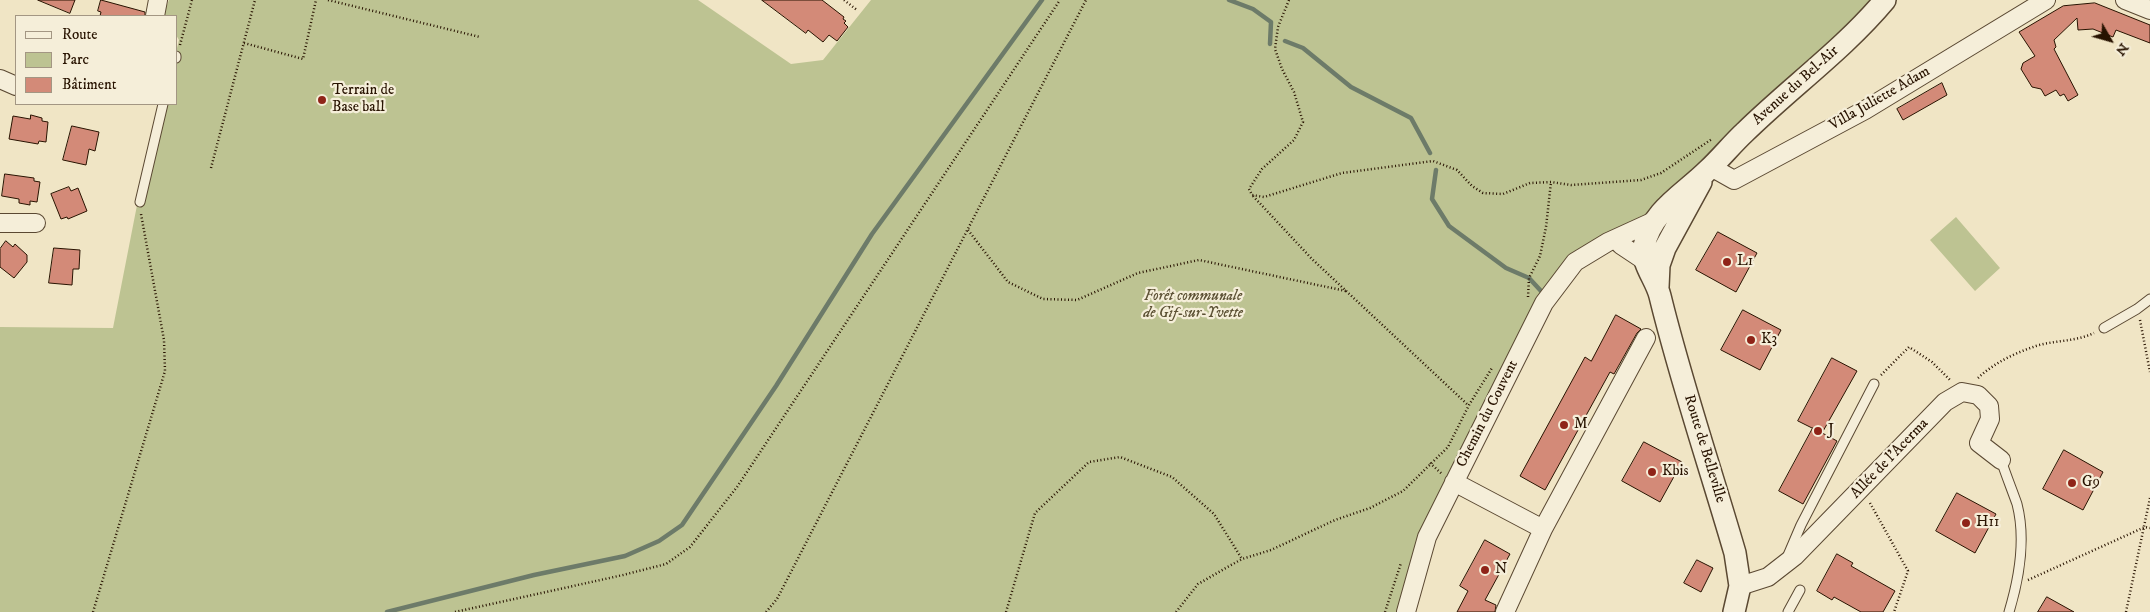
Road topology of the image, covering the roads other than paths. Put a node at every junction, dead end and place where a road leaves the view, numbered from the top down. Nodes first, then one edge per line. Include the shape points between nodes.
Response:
1 (158, 0) edge
2 (1885, 0) edge
3 (2046, 0) edge
4 (2125, 0) edge
5 (2150, 10) edge
6 (155, 15) edge
7 (0, 79) edge
8 (15, 86) edge
9 (163, 105) edge
10 (1709, 169) junction
11 (140, 202) road end
12 (1668, 213) junction
13 (0, 223) edge
14 (36, 223) dead end
15 (1614, 243) junction
16 (1651, 252) junction
17 (2150, 299) edge
18 (2104, 328) road end
19 (1646, 338) dead end
20 (1874, 384) road end
21 (2001, 460) joint
22 (1454, 482) junction
23 (1543, 529) junction
24 (1785, 563) junction
25 (1740, 586) junction
26 (1800, 590) dead end
27 (1406, 612) edge
28 (1504, 612) edge
29 (1734, 612) edge
30 (1788, 612) edge
31 (2009, 612) edge

1 - 6 street
2 - 10 street, Avenue du Bel-Air via 1865,24 1744,132
3 - 10 street, Villa Juliette Adam via 1865,110 1734,180
4 - 5 street
7 - 8 street
9 - 11 lane
10 - 12 street, Route de Belleville
12 - 15 street, Chemin du Couvent
12 - 16 street, Route de Belleville
12 - 16 street, Route de Belleville
13 - 14 street
15 - 16 street
15 - 22 street, Chemin du Couvent via 1575,262 1544,303
16 - 25 street, Route de Belleville via 1659,265 1658,287 1668,327 1735,553
17 - 18 lane
19 - 23 street
20 - 24 lane via 1801,524
21 - 24 street, Allée de l'Acerma via 1979,443 1990,419 1989,406 1978,394 1962,392 1945,402
21 - 31 lane via 2017,506 2021,548 2017,585
22 - 23 street
22 - 27 street, Chemin du Couvent via 1426,537
23 - 28 street
24 - 25 street, Allée de l'Acerma via 1768,577
25 - 29 street, Route de Belleville
26 - 30 lane

